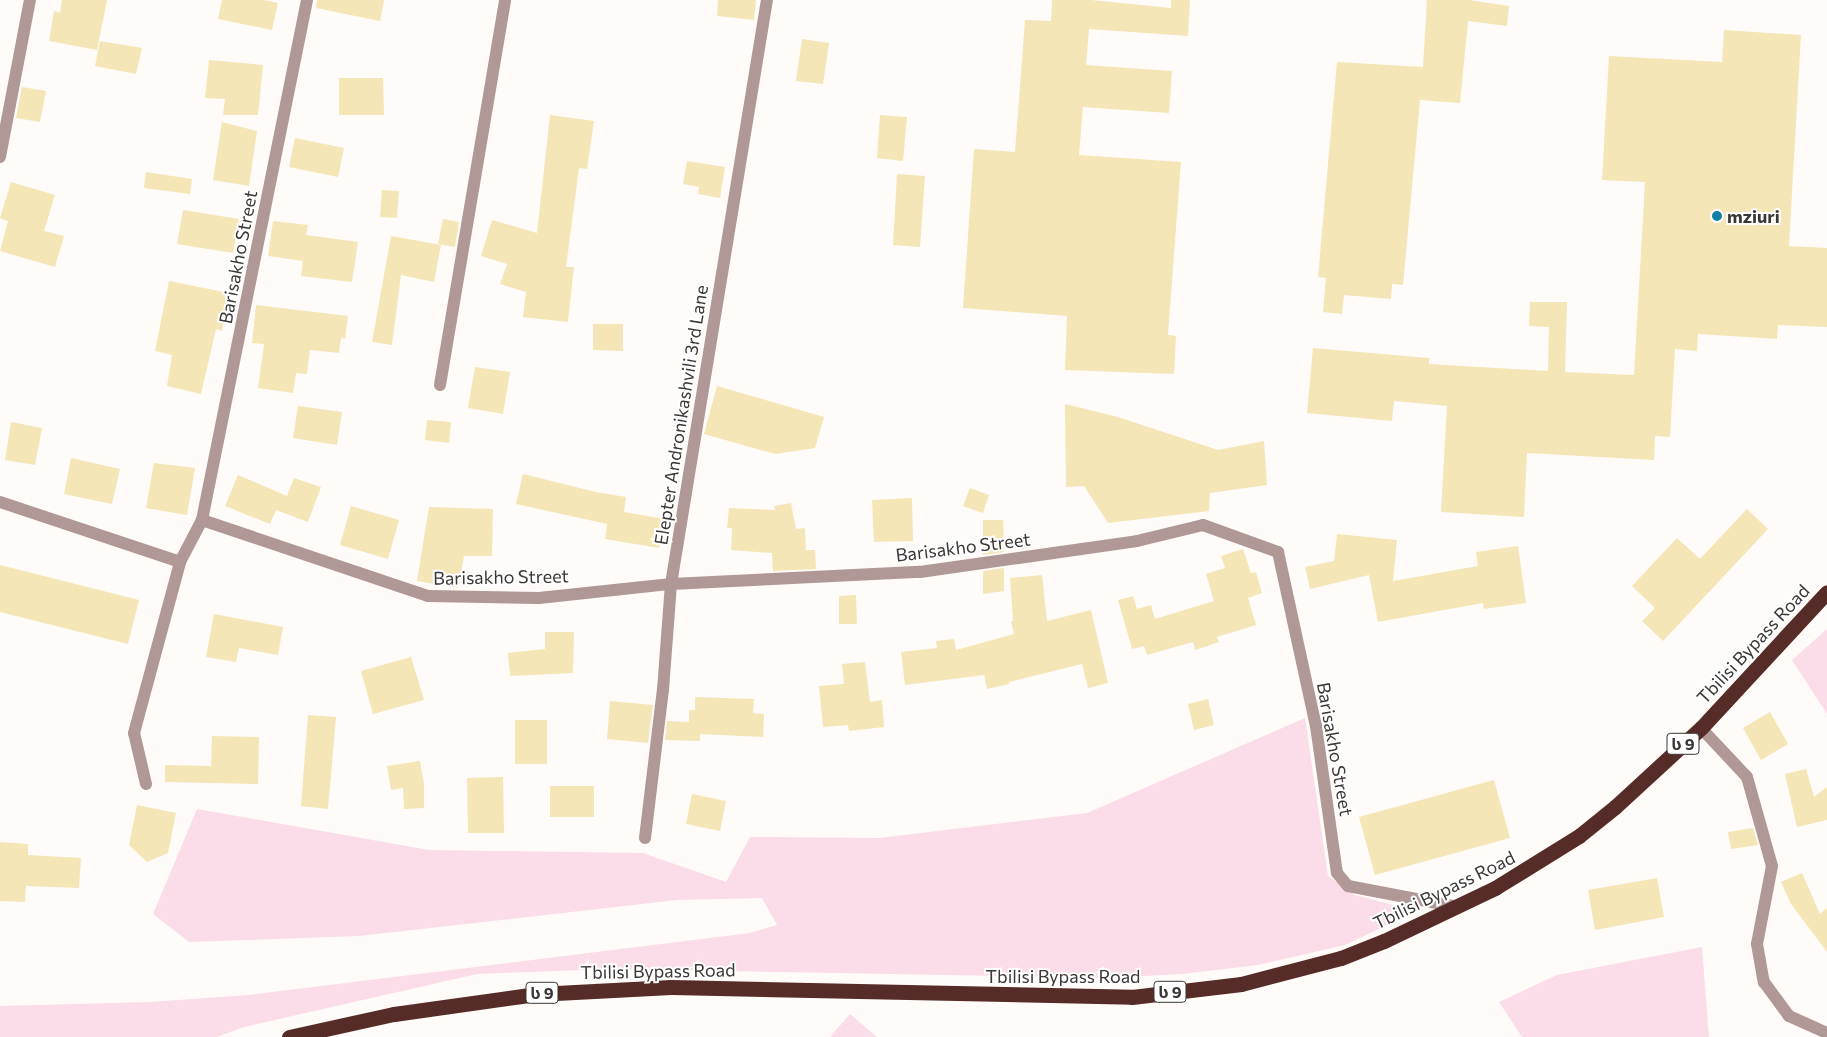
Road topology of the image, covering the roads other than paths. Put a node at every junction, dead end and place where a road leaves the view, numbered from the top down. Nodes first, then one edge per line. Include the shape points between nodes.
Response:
1 (30, 0) edge
2 (307, 0) edge
3 (505, 0) edge
4 (767, 0) edge
5 (0, 157) edge
6 (440, 385) dead end
7 (0, 502) edge
8 (202, 520) junction
9 (180, 562) junction
10 (671, 584) junction
11 (1827, 592) edge
12 (1701, 728) junction
13 (146, 784) dead end
14 (645, 838) dead end
15 (1458, 907) junction
16 (1827, 1032) edge
17 (289, 1037) edge

1 - 5 street
2 - 8 street, Barisakho Street
3 - 6 street
4 - 10 street, Elepter Andronikashvili 3rd Lane
7 - 9 street
8 - 9 street, Barisakho Street
8 - 10 street, Barisakho Street via 428,596 539,598
9 - 13 street, Barisakho Street via 134,733
10 - 14 street, Elepter Andronikashvili 3rd Lane via 663,690
10 - 15 street, Barisakho Street via 920,572 1137,541 1203,525 1278,552 1316,726 1337,873 1348,886
11 - 12 highway, Tbilisi Bypass Road / ს 9
12 - 15 highway, Tbilisi Bypass Road / ს 9 via 1579,836 1520,874
12 - 16 street via 1747,777 1772,866 1757,944 1764,982 1789,1016
15 - 17 highway, Tbilisi Bypass Road / ს 9 via 1341,958 1241,984 1150,995 1019,996 671,987 537,994 476,1001 394,1014

